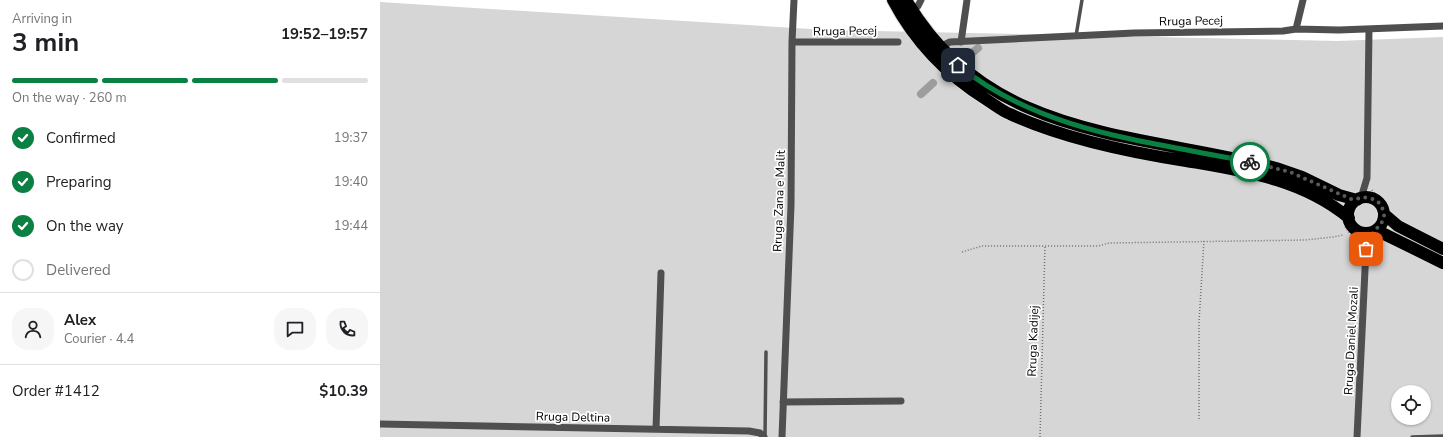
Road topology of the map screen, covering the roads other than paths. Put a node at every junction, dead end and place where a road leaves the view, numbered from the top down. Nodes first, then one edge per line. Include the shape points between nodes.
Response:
1 (794, 0) edge
2 (893, 0) edge
3 (921, 0) edge
4 (967, 0) edge
5 (1082, 0) edge
6 (1302, 0) edge
7 (909, 5) edge
8 (1443, 26) edge
9 (1296, 29) junction
10 (1369, 29) junction
11 (1076, 36) junction
12 (792, 42) junction
13 (898, 42) dead end
14 (961, 42) junction
15 (940, 47) junction
16 (1361, 199) junction
17 (1384, 214) junction
18 (1349, 218) junction
19 (1370, 231) junction
20 (1443, 249) edge
21 (1443, 263) edge
22 (661, 273) dead end
23 (766, 352) dead end
24 (901, 401) dead end
25 (783, 402) junction
26 (380, 424) edge
27 (656, 429) junction
28 (1443, 436) edge
29 (765, 437) edge
30 (782, 437) edge
31 (1356, 437) edge
32 (1412, 437) edge

1 - 12 street, Rruga Zana e Malit
2 - 18 highway via 918,41 944,69 974,92 1010,114 1100,144 1265,176 1307,191 1335,206
3 - 7 street via 918,6
4 - 14 street
5 - 11 lane
6 - 9 street
7 - 15 highway via 922,26
8 - 10 street, Rruga Pecej
9 - 10 street, Rruga Pecej
9 - 11 street, Rruga Pecej
10 - 16 street via 1367,181
11 - 14 street, Rruga Pecej
12 - 13 street, Rruga Pecej
12 - 25 street, Rruga Zana e Malit via 791,206
14 - 15 street, Rruga Pecej via 950,42
15 - 16 highway via 982,84 1042,114 1110,135 1276,168 1339,195
16 - 17 highway via 1378,202
16 - 18 highway via 1350,209
17 - 19 highway via 1382,223
17 - 20 highway via 1398,226
18 - 19 highway via 1355,228
19 - 21 highway
19 - 31 street, Rruga Daniel Mozali via 1366,246
22 - 27 street
23 - 29 lane, Rruga Deltina
24 - 25 street
25 - 30 street, Rruga Zana e Malit
26 - 27 street, Rruga Deltina
27 - 29 street, Rruga Deltina via 749,431
28 - 32 lane

